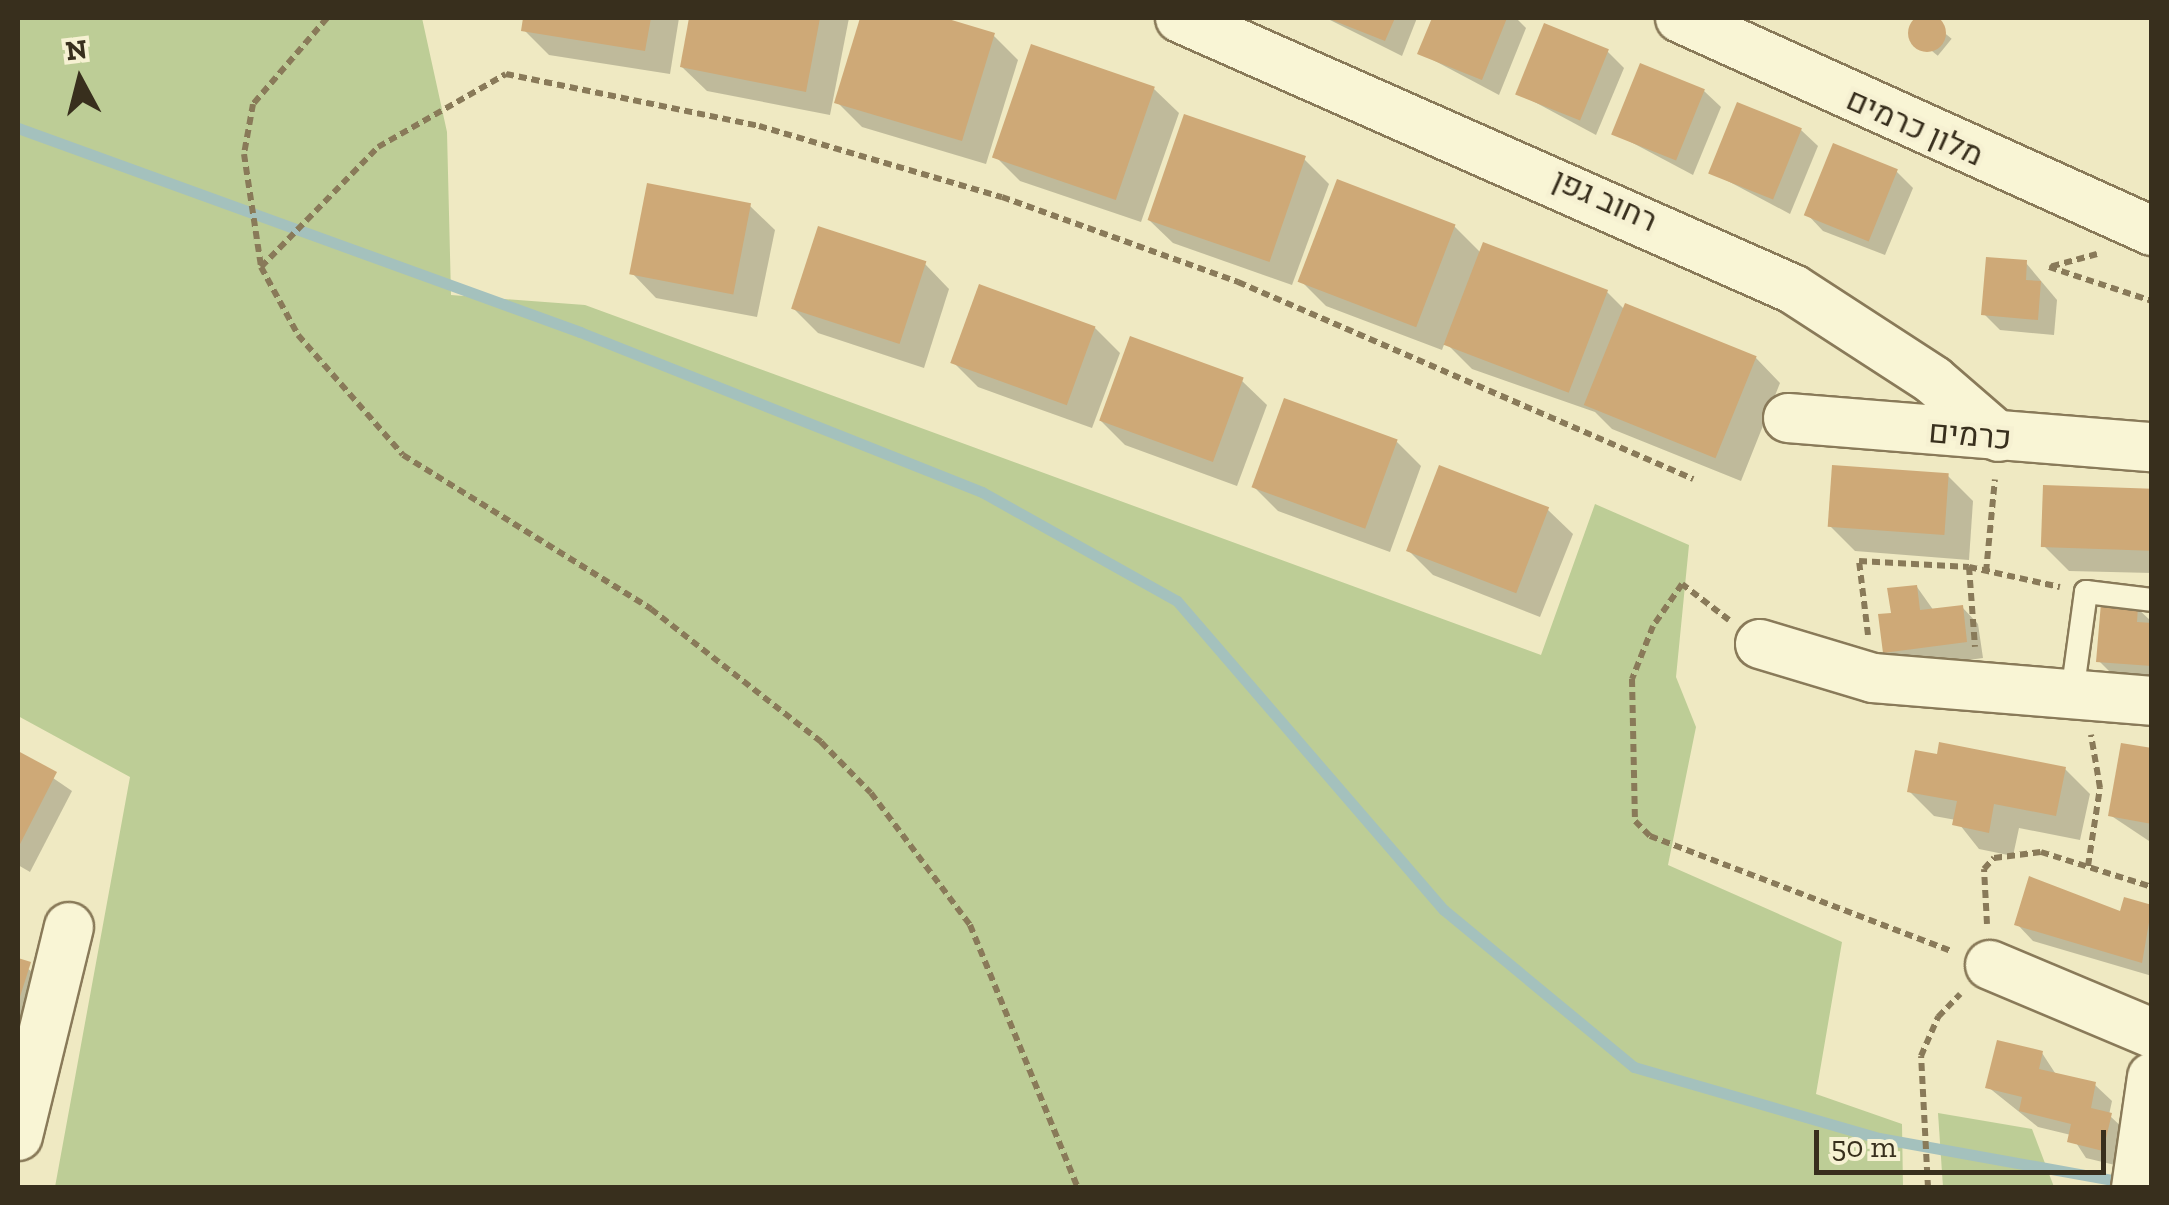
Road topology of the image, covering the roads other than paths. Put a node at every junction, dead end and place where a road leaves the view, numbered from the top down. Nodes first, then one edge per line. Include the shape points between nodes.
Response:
1 (1180, 18) edge
2 (1680, 18) edge
3 (2138, 226) edge
4 (1788, 418) dead end
5 (2000, 437) junction
6 (2152, 447) edge
7 (2152, 600) edge
8 (1760, 644) road end
9 (2082, 694) junction
10 (2152, 701) edge
11 (69, 927) dead end
12 (1990, 965) road end
13 (2152, 1033) edge
14 (2152, 1077) edge
15 (18, 1136) edge
16 (2136, 1188) edge

1 - 5 street, רחוב גפן via 1793,289 1934,380
2 - 3 street, מלון כרמים
4 - 5 street, כרמים
5 - 6 street, כרמים
7 - 9 lane via 2086,592
8 - 9 street via 1873,678
9 - 10 street
11 - 15 street
12 - 13 street
14 - 16 street

